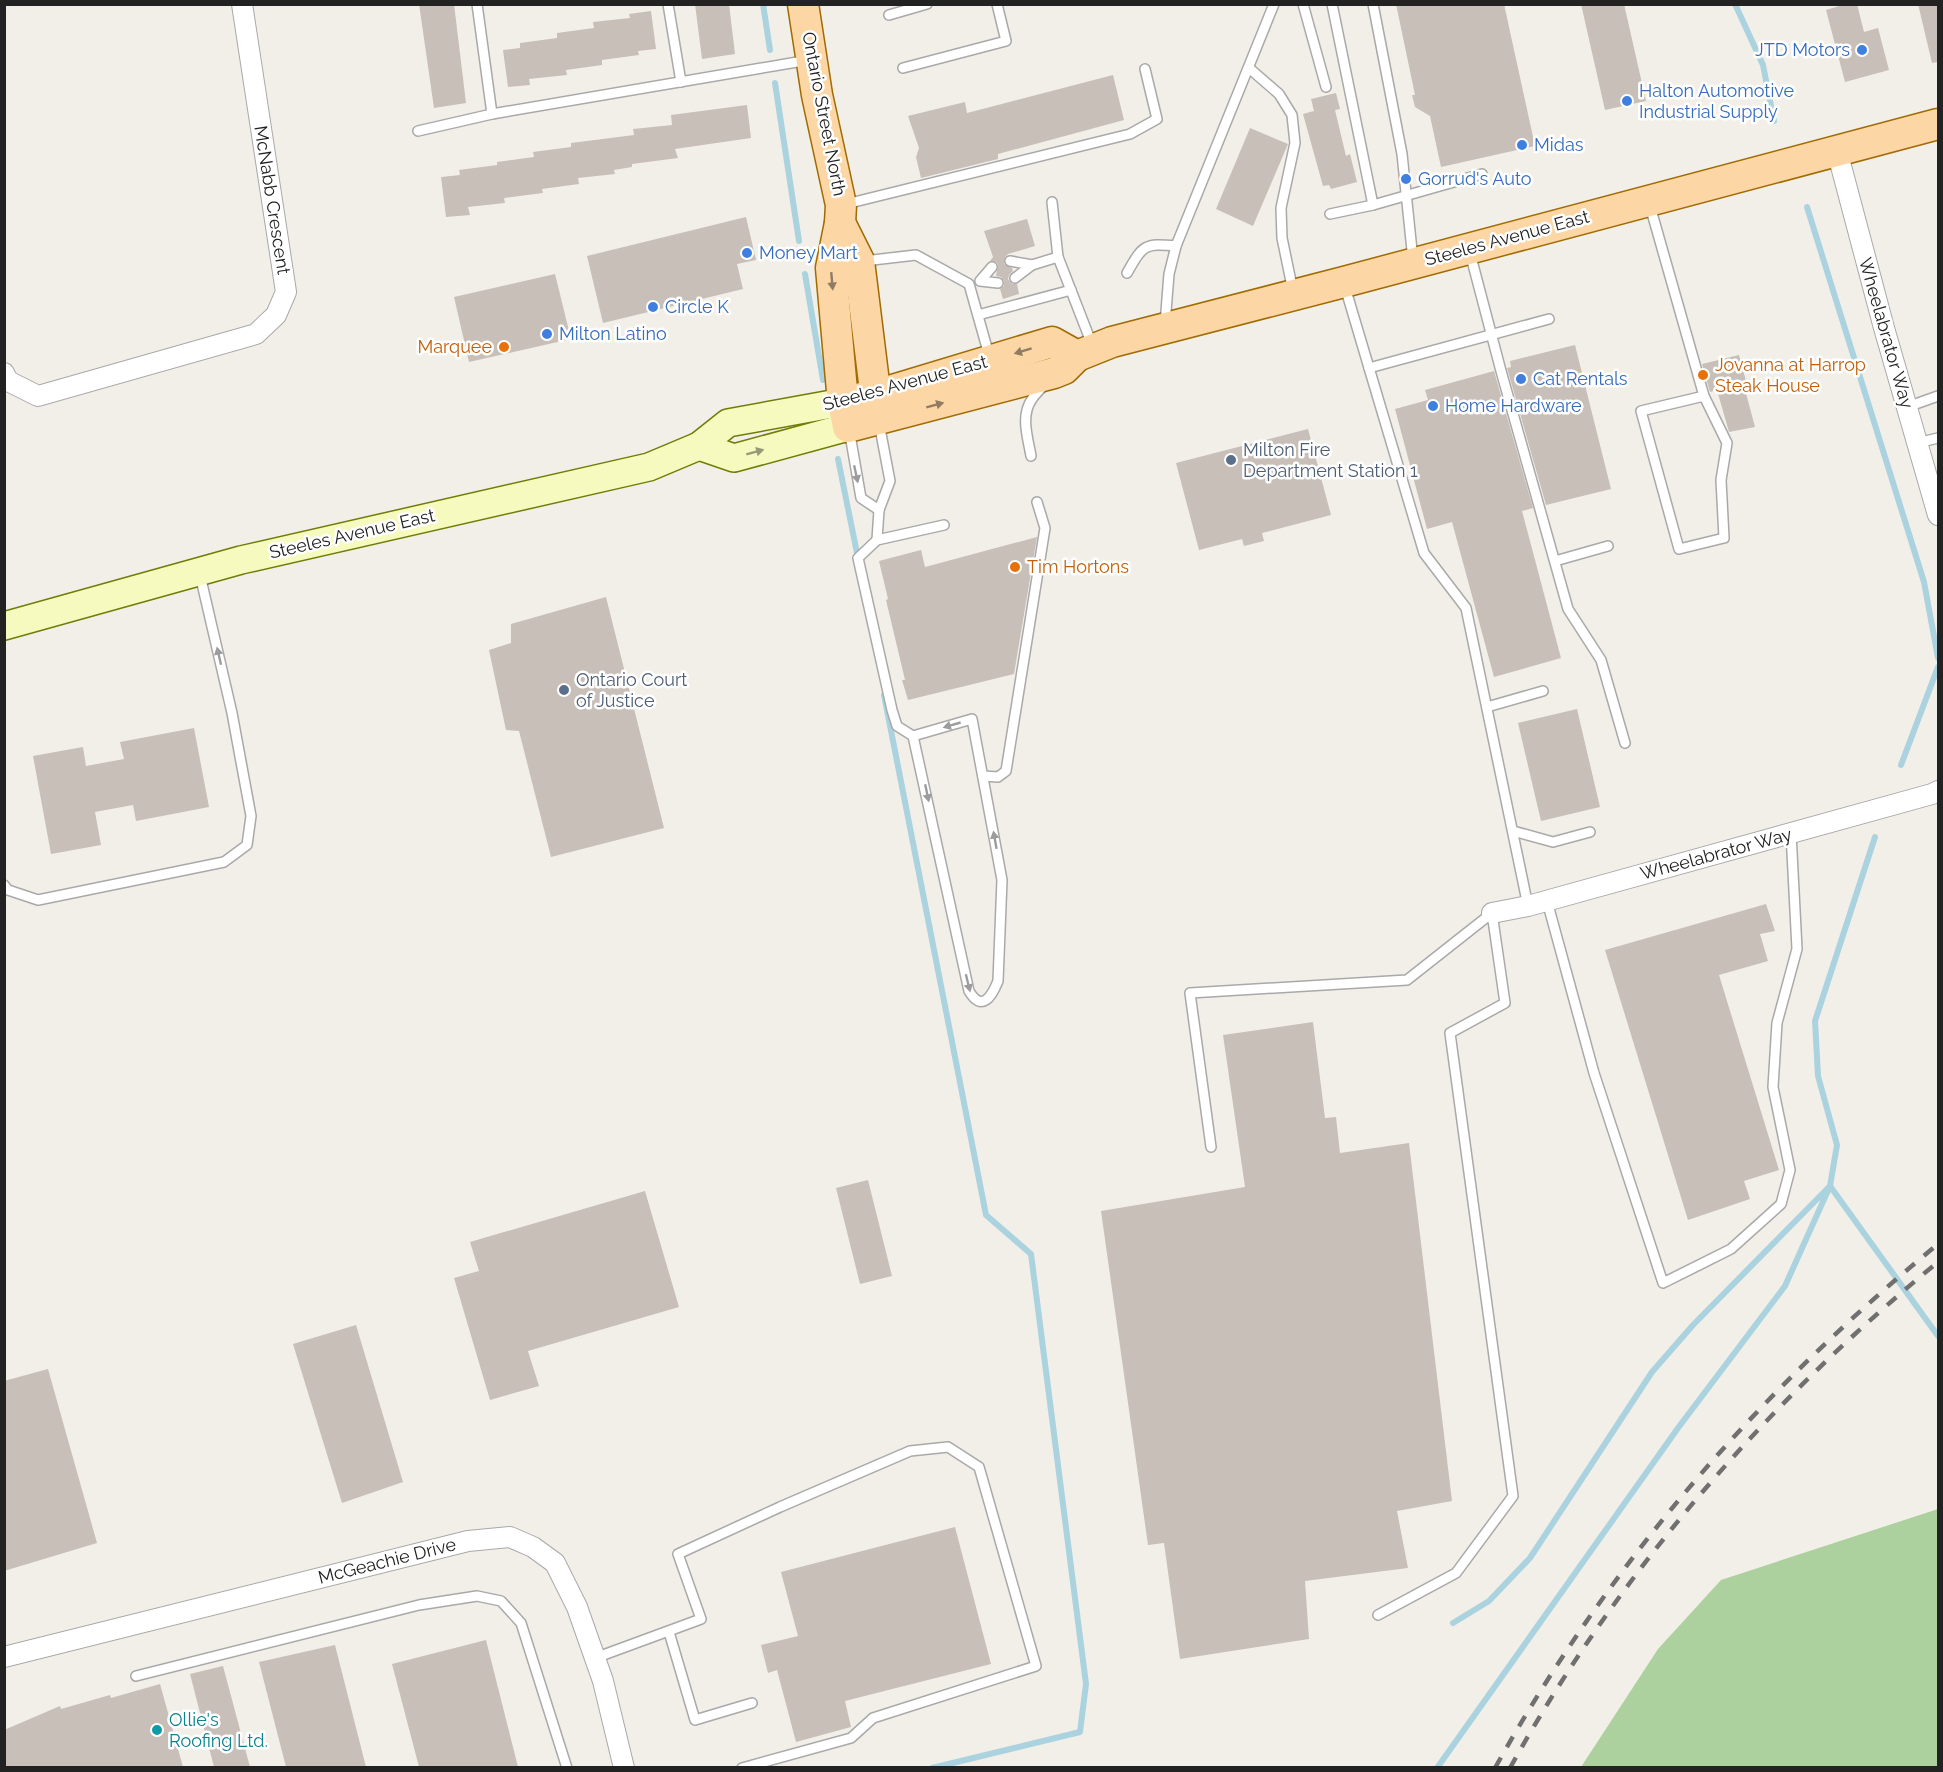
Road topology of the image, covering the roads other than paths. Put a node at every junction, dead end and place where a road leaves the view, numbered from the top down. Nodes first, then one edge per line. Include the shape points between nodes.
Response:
1 (242, 4) edge
2 (477, 4) edge
3 (668, 4) edge
4 (803, 4) edge
5 (927, 4) edge
6 (997, 4) edge
7 (1274, 4) edge
8 (1303, 4) edge
9 (1332, 4) edge
10 (1372, 4) edge
11 (889, 15) dead end
12 (812, 60) junction
13 (903, 68) dead end
14 (1249, 68) junction
15 (1145, 69) dead end
16 (681, 82) junction
17 (1326, 87) dead end
18 (492, 114) junction
19 (1938, 124) edge
20 (418, 130) dead end
21 (1837, 151) junction
22 (1482, 174) dead end
23 (1406, 196) junction
24 (1649, 200) junction
25 (1052, 202) dead end
26 (1373, 205) junction
27 (840, 214) junction
28 (1330, 214) dead end
29 (1176, 246) junction
30 (1469, 248) junction
31 (1058, 257) junction
32 (860, 261) junction
33 (1010, 261) dead end
34 (1413, 262) junction
35 (1032, 265) junction
36 (993, 267) dead end
37 (1127, 273) dead end
38 (1015, 278) dead end
39 (980, 281) junction
40 (998, 282) dead end
41 (1344, 282) junction
42 (969, 284) junction
43 (1071, 290) junction
44 (1294, 294) junction
45 (978, 315) junction
46 (1549, 319) dead end
47 (1164, 328) junction
48 (1492, 333) junction
49 (1075, 359) junction
50 (991, 360) junction
51 (1369, 368) junction
52 (4, 374) edge
53 (1704, 396) junction
54 (1938, 396) edge
55 (1907, 407) junction
56 (877, 408) junction
57 (846, 414) junction
58 (1938, 438) edge
59 (1917, 443) junction
60 (1031, 456) dead end
61 (1037, 502) dead end
62 (879, 510) junction
63 (1938, 515) edge
64 (944, 525) dead end
65 (878, 540) junction
66 (1608, 546) dead end
67 (1555, 561) junction
68 (199, 570) junction
69 (4, 626) edge
70 (1543, 691) dead end
71 (1487, 707) junction
72 (913, 736) junction
73 (1624, 742) dead end
74 (983, 776) junction
75 (1938, 791) edge
76 (1513, 831) junction
77 (1590, 832) dead end
78 (1791, 833) junction
79 (4, 885) edge
80 (1537, 903) junction
81 (1492, 913) junction
82 (1211, 1147) dead end
83 (1378, 1615) dead end
84 (669, 1632) junction
85 (4, 1658) edge
86 (595, 1658) junction
87 (136, 1676) dead end
88 (752, 1703) dead end
89 (567, 1767) edge
90 (624, 1767) edge
91 (742, 1767) edge

1 - 52 street, McNabb Crescent via 286,292 276,315 256,334 38,396 8,381
2 - 18 lane
3 - 16 lane
4 - 12 main road, Ontario Street North
5 - 11 lane
6 - 13 lane via 1006,41
7 - 14 lane
8 - 17 lane
9 - 26 lane
10 - 23 lane via 1402,154
12 - 16 lane
12 - 27 main road, Ontario Street North
14 - 29 lane
14 - 44 lane via 1278,94 1292,116 1295,143 1281,208 1282,238
15 - 27 lane via 1156,119 1130,134
16 - 18 lane
18 - 20 lane
19 - 21 main road, Steeles Avenue East
21 - 24 main road, Steeles Avenue East
21 - 55 street, Wheelabrator Way
22 - 23 lane
23 - 26 lane
23 - 34 lane
24 - 30 main road, Steeles Avenue East
24 - 53 lane
25 - 31 lane
26 - 28 lane
27 - 32 main road, Ontario Street North
27 -> 57 main road, Ontario Street North via 831,268
29 - 37 lane via 1155,244 1146,248
29 - 47 lane
30 - 34 main road, Steeles Avenue East
30 - 48 lane
31 - 35 lane
31 - 43 lane
32 - 42 lane via 916,255
32 - 56 main road, Ontario Street North
33 - 35 lane
34 - 41 main road, Steeles Avenue East
35 - 38 lane
36 - 39 lane
39 - 40 lane
39 - 42 lane
41 - 44 main road, Steeles Avenue East
41 - 51 lane
42 - 45 lane
43 - 45 lane
43 - 49 lane
44 - 47 main road, Steeles Avenue East
45 - 50 lane
46 - 48 lane
47 - 49 main road, Steeles Avenue East via 1112,342
48 - 51 lane
48 - 67 lane
49 -> 50 main road, Steeles Avenue East via 1052,342
56 -> 49 main road, Steeles Avenue East
49 - 60 lane via 1032,400 1026,412
50 - 56 main road, Steeles Avenue East
51 - 71 lane via 1424,553 1466,608
53 - 53 lane via 1641,411 1679,549 1724,538 1721,480 1727,443
54 - 55 lane
55 - 59 street, Wheelabrator Way
56 - 57 main road, Steeles Avenue East
56 - 62 lane via 890,481
57 -> 62 lane via 861,498
57 - 68 main road, Steeles Avenue East via 734,458 699,446 649,466
58 - 59 lane
59 - 63 street, Wheelabrator Way
61 - 74 lane via 1046,528 1006,771 998,777
62 - 65 lane
64 - 65 lane
65 - 72 lane via 858,558 892,710 897,726
66 - 67 lane
67 - 73 lane via 1568,609 1601,660
68 - 69 main road, Steeles Avenue East
79 -> 68 lane via 38,900 224,862 247,845 251,816
70 - 71 lane
71 - 76 lane
74 -> 72 lane via 972,719
72 -> 74 lane via 969,991 980,1002 994,992 998,981 1002,880
75 - 78 street, Wheelabrator Way
76 - 77 lane via 1552,842
76 - 80 lane
78 - 80 street, Wheelabrator Way
78 - 80 lane via 1797,949 1777,1023 1773,1087 1790,1170 1781,1204 1731,1249 1663,1283
80 - 81 street, Wheelabrator Way
81 - 82 lane via 1407,980 1190,993
81 - 83 lane via 1505,1003 1450,1033 1513,1496 1455,1573
84 - 86 lane
84 - 88 lane via 695,1720
84 - 91 lane via 701,1619 678,1554 910,1451 948,1447 979,1467 1036,1666 873,1718 851,1738
85 - 86 street, McGeachie Drive via 468,1541 510,1537 555,1563 577,1607
86 - 90 street, McGeachie Drive
87 - 89 lane via 418,1605 477,1596 493,1599 501,1601 521,1623

